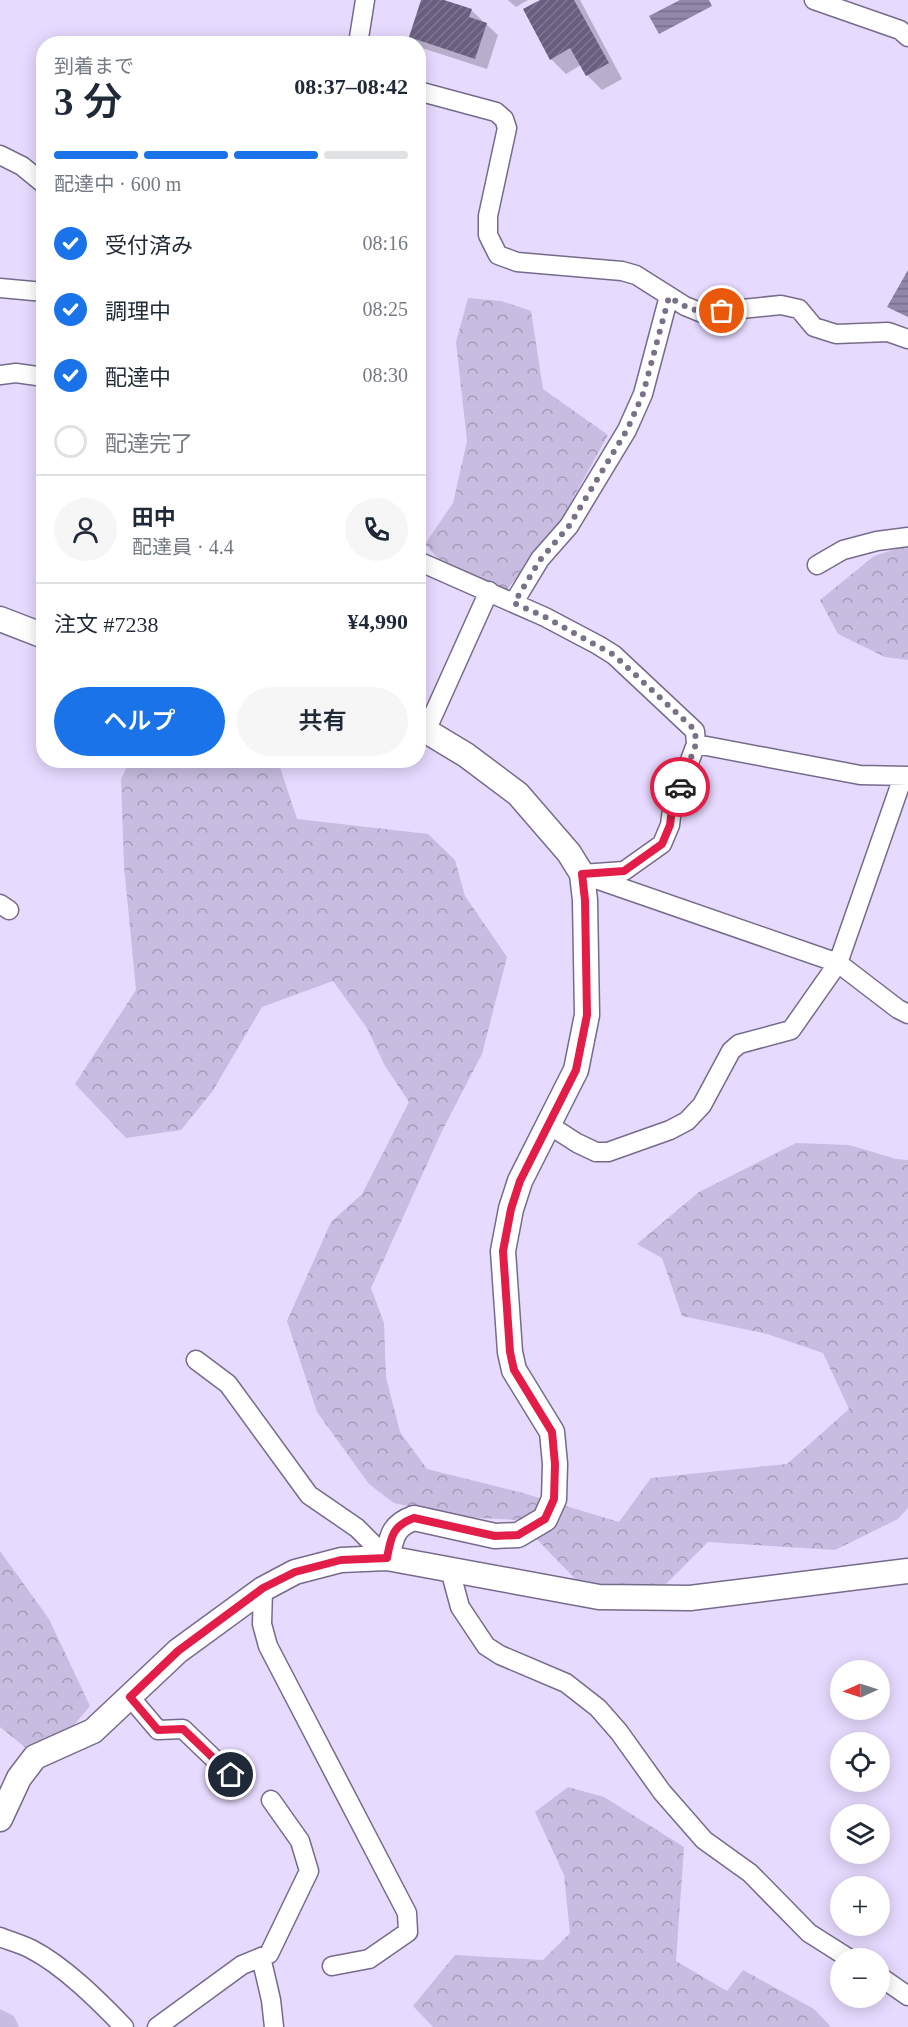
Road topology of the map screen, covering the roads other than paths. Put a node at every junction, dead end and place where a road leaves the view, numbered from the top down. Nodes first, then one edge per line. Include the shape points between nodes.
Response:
1 (365, 0) edge
2 (814, 0) edge
3 (359, 36) edge
4 (908, 37) edge
5 (426, 93) edge
6 (0, 155) edge
7 (36, 177) edge
8 (0, 288) edge
9 (36, 291) edge
10 (669, 297) junction
11 (908, 339) edge
12 (0, 375) edge
13 (36, 376) edge
14 (908, 537) edge
15 (426, 564) edge
16 (817, 564) dead end
17 (489, 591) junction
18 (514, 603) junction
19 (0, 618) edge
20 (36, 633) edge
21 (426, 720) edge
22 (426, 730) edge
23 (696, 744) junction
24 (906, 776) edge
25 (582, 874) junction
26 (838, 963) junction
27 (908, 1014) edge
28 (549, 1125) junction
29 (196, 1360) dead end
30 (387, 1558) junction
31 (450, 1570) junction
32 (908, 1572) edge
33 (263, 1588) junction
34 (130, 1697) junction
35 (231, 1775) dead end
36 (271, 1800) dead end
37 (0, 1820) edge
38 (0, 1937) edge
39 (832, 1948) edge
40 (261, 1957) junction
41 (332, 1966) dead end
42 (890, 1984) edge
43 (908, 1996) edge
44 (124, 2027) edge
45 (157, 2027) edge
46 (274, 2027) edge

1 - 3 street
2 - 4 street via 900,30
5 - 10 street via 496,112 504,119 507,128 488,216 488,235 498,255 517,262 622,271 636,275
6 - 7 street
8 - 9 street
10 - 11 street via 702,313 781,305 799,309 814,327 836,334 888,332
10 - 18 street via 643,394 627,430 569,526 540,560
12 - 13 street
14 - 16 street via 843,550
15 - 17 street
17 - 18 street
17 - 21 street
18 - 23 street via 614,655 695,730
19 - 20 street
22 - 25 street via 518,795 570,853
23 - 24 street via 860,776
23 - 25 street via 662,844 624,871
24 - 26 street
25 - 26 street
25 - 28 street via 587,1015 576,1070
26 - 27 street
26 - 28 street via 791,1030 739,1044 730,1051 702,1105 687,1121 608,1152 596,1152
28 - 30 street via 520,1181 503,1251 510,1352 514,1370 552,1432 554,1499 545,1519 518,1535 495,1536 414,1518 401,1523 392,1535
29 - 30 street via 228,1384 309,1495 357,1528
30 - 31 street
30 - 33 street via 341,1560 295,1572
31 - 32 street via 599,1596 690,1598
31 - 39 street via 460,1607 486,1646 566,1683 598,1708 704,1840 750,1873 808,1933
33 - 34 street via 178,1651
33 - 41 street via 262,1624 268,1646 407,1914 408,1932 389,1946 369,1959
34 - 35 street via 158,1730 183,1729
34 - 37 street via 93,1731 34,1757
36 - 40 street via 300,1841 309,1870 269,1954
38 - 44 street via 32,1950 59,1968
40 - 45 street via 242,1965
40 - 46 street
42 - 43 street

